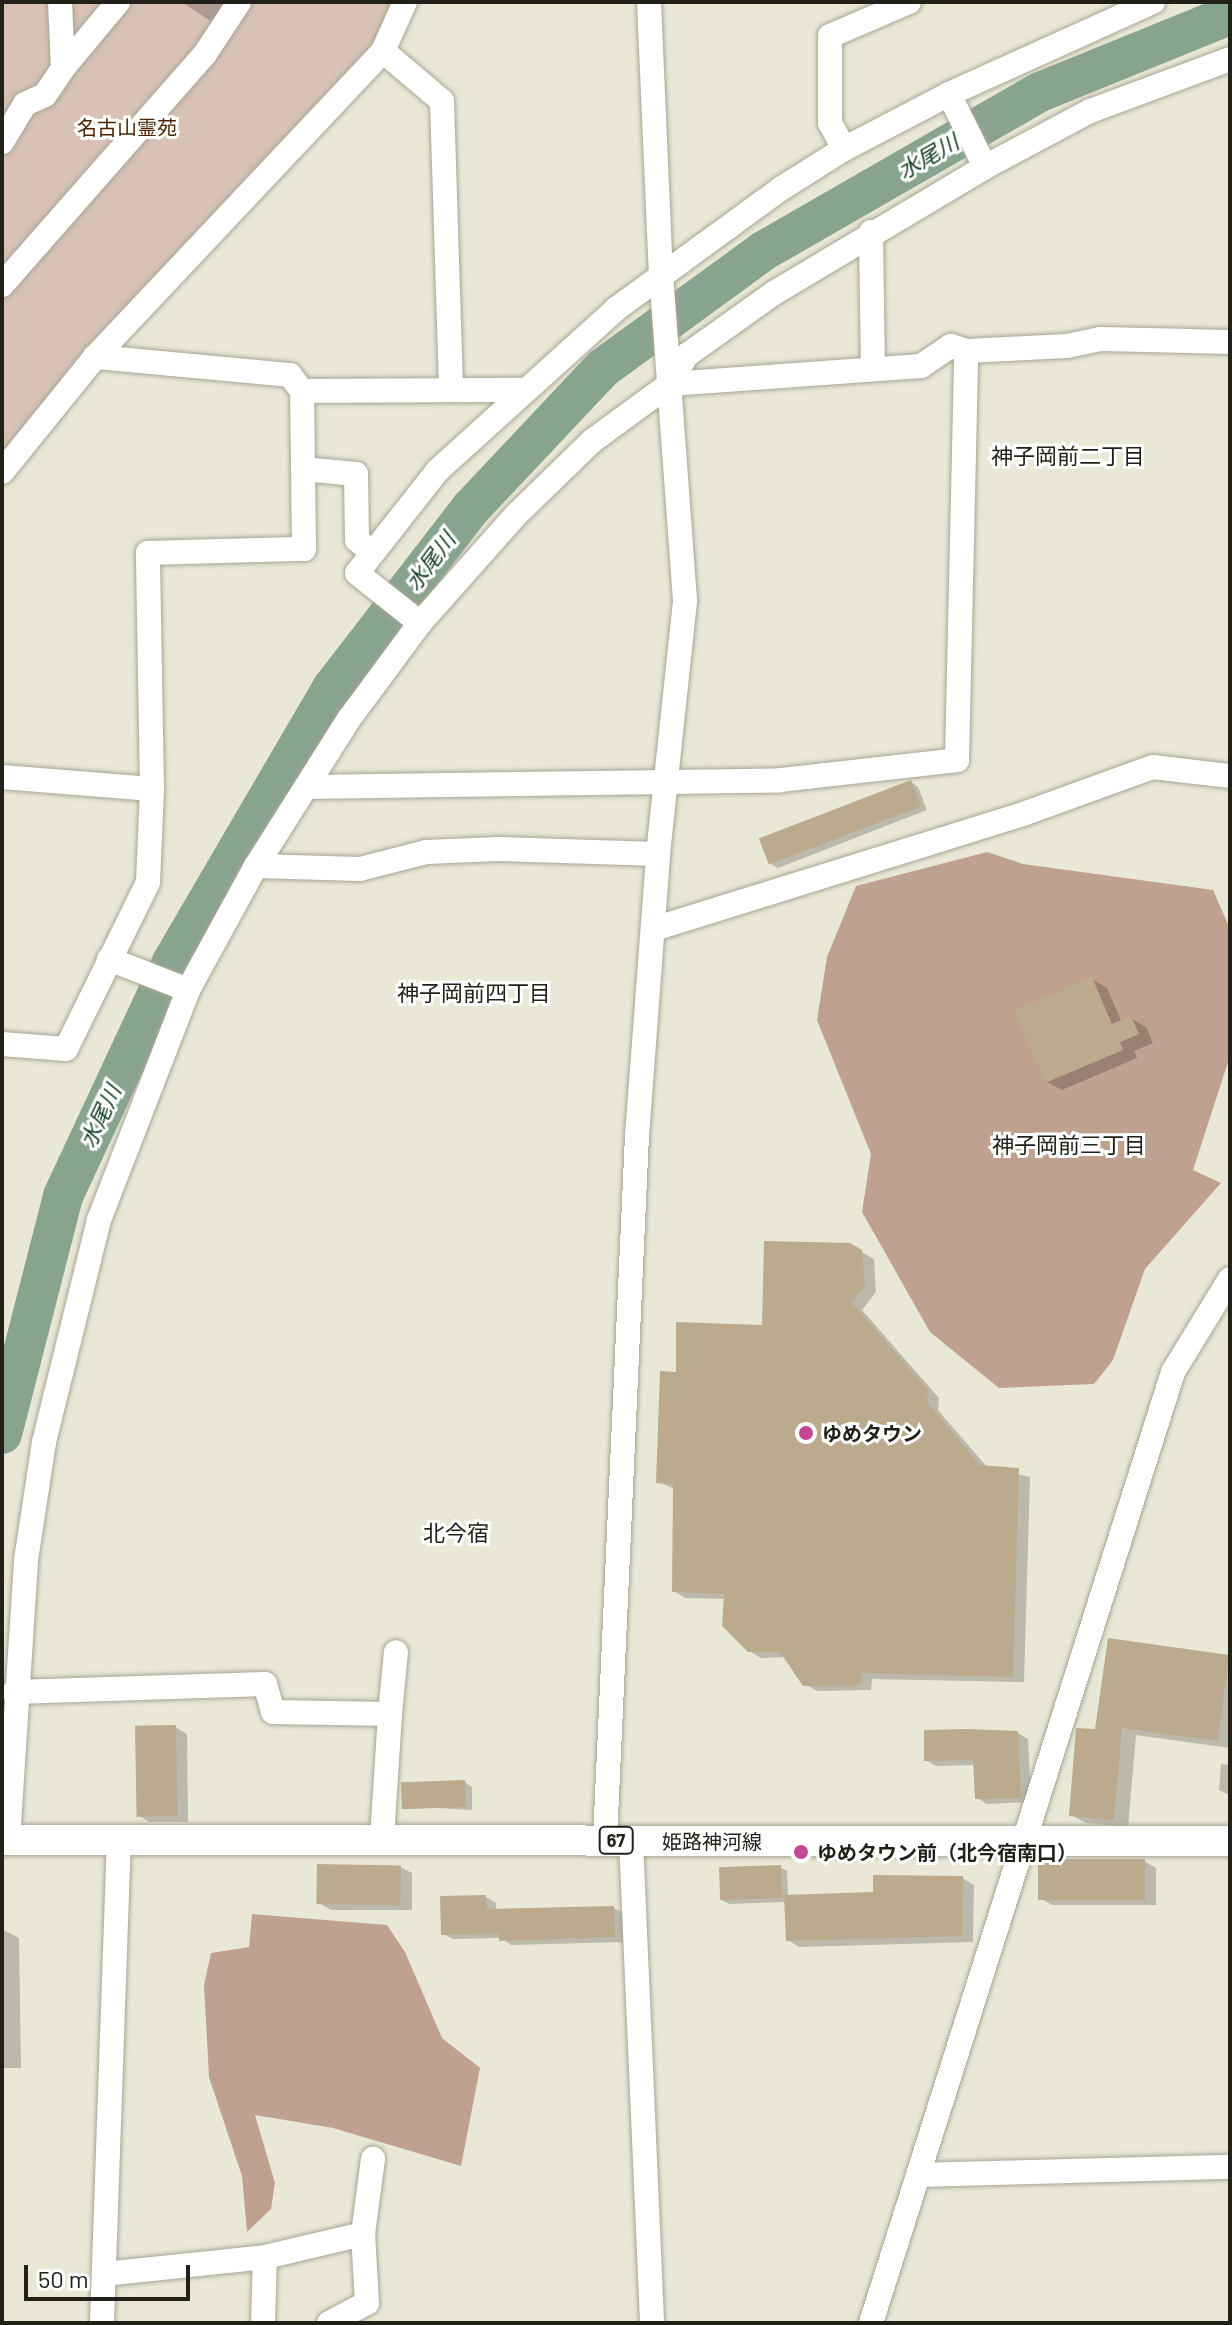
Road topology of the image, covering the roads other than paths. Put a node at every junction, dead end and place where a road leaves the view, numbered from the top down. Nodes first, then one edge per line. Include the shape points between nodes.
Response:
1 (60, 2) edge
2 (118, 2) edge
3 (239, 2) edge
4 (405, 2) edge
5 (649, 2) edge
6 (909, 2) edge
7 (1153, 2) edge
8 (383, 51) junction
9 (1230, 59) edge
10 (63, 68) junction
11 (949, 94) junction
12 (2, 142) edge
13 (844, 149) junction
14 (985, 167) junction
15 (871, 232) junction
16 (661, 277) junction
17 (2, 285) edge
18 (1230, 342) edge
19 (966, 351) junction
20 (95, 357) junction
21 (873, 368) junction
22 (670, 384) junction
23 (451, 390) junction
24 (522, 390) junction
25 (302, 391) junction
26 (303, 469) junction
27 (2, 472) edge
28 (372, 552) junction
29 (420, 623) junction
30 (1230, 776) edge
31 (2, 777) edge
32 (668, 781) junction
33 (307, 787) junction
34 (152, 789) junction
35 (658, 854) junction
36 (256, 866) junction
37 (654, 929) junction
38 (109, 959) junction
39 (188, 990) junction
40 (2, 1044) edge
41 (1230, 1279) edge
42 (396, 1652) dead end
43 (14, 1692) junction
44 (390, 1714) junction
45 (119, 1837) junction
46 (382, 1837) junction
47 (5, 1840) edge
48 (618, 1840) junction
49 (1230, 1841) edge
50 (1024, 1843) junction
51 (373, 2159) dead end
52 (1230, 2167) edge
53 (918, 2175) junction
54 (363, 2234) junction
55 (265, 2257) junction
56 (104, 2274) junction
57 (102, 2323) edge
58 (263, 2323) edge
59 (329, 2323) edge
60 (652, 2323) edge
61 (871, 2323) edge

1 - 10 street
2 - 10 street
3 - 17 street via 205,54
4 - 8 street
5 - 16 street
6 - 13 street via 830,36 830,123
7 - 11 street
8 - 20 street
8 - 23 street via 442,101
9 - 14 street via 1090,111
10 - 12 street via 45,95 25,104
11 - 13 street
11 - 14 street
13 - 16 street
14 - 15 street
15 - 21 street
15 - 22 street via 687,355
16 - 22 street
16 - 24 street
18 - 19 street via 1100,339 1067,346
19 - 21 street via 951,346 921,366
19 - 32 street via 957,760 780,780
20 - 25 street via 290,375
20 - 27 street
21 - 22 street
22 - 29 street via 592,441 516,515
22 - 32 street via 685,600
23 - 24 street
23 - 25 street
24 - 28 street via 438,470
25 - 26 street
26 - 28 street via 356,474 357,540
26 - 34 street via 304,549 148,553
28 - 29 street via 357,573
29 - 33 street
30 - 37 street via 1153,767 1023,814
31 - 34 street
32 - 33 street
32 - 35 street
33 - 36 street
34 - 38 street via 148,882
35 - 36 street via 485,850 426,852 360,869
35 - 37 street
36 - 39 street
37 - 48 street via 637,1136
38 - 39 street
38 - 40 street via 66,1049
39 - 43 street via 99,1220 47,1427 26,1560
41 - 50 street via 1173,1372
42 - 44 street
43 - 44 street via 265,1684 273,1712
43 - 47 street
44 - 46 street
45 - 46 main road, 姫路神河線 / 67
45 - 47 main road, 姫路神河線 / 67
45 - 56 street
46 - 48 main road, 姫路神河線 / 67
48 - 50 main road, 姫路神河線 / 67
48 - 60 street
49 - 50 main road, 姫路神河線 / 67
50 - 53 street
51 - 54 street
52 - 53 street
53 - 61 street
54 - 55 street
54 - 59 street via 367,2303
55 - 56 street
55 - 58 street
56 - 57 street

